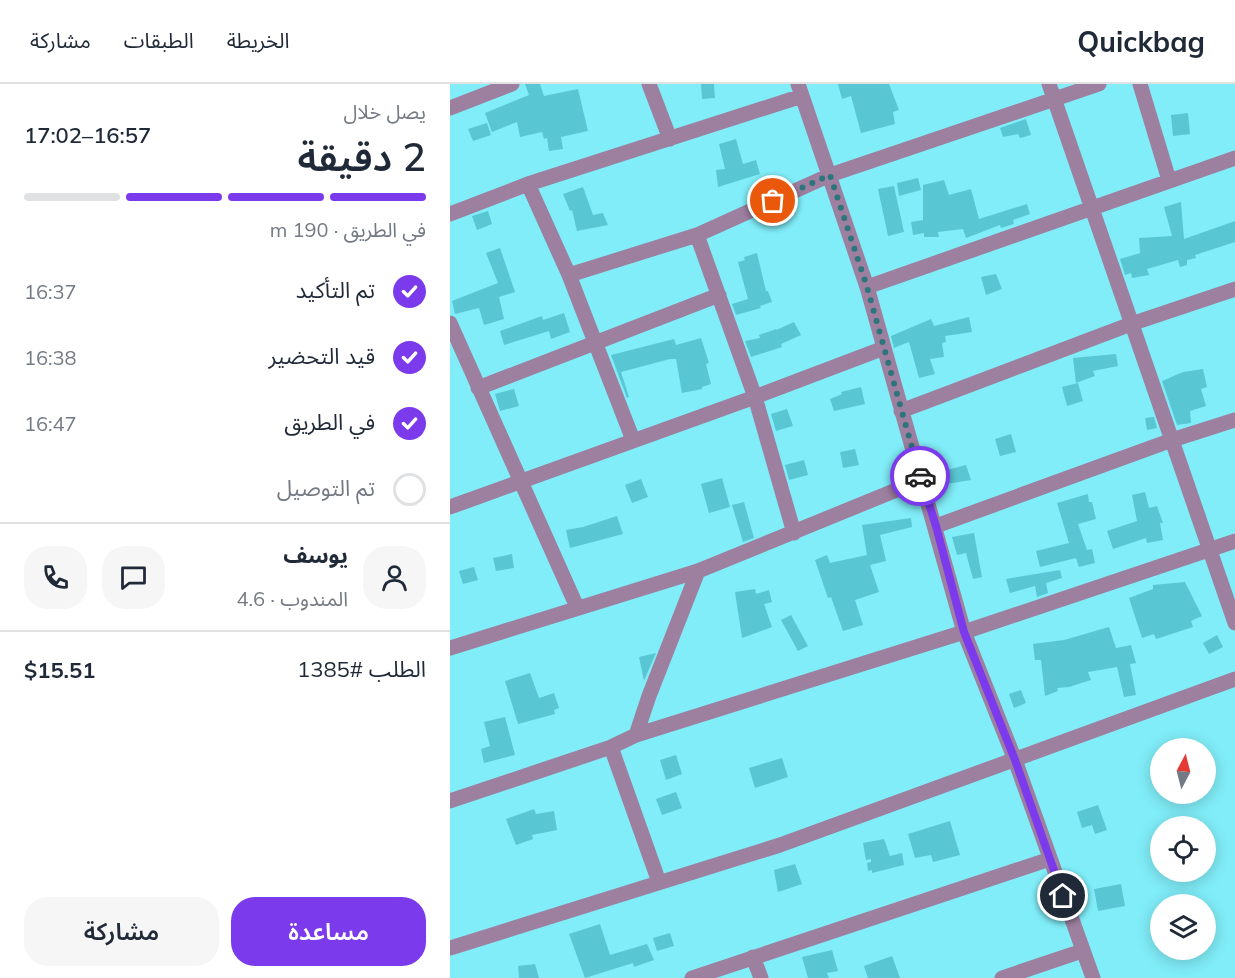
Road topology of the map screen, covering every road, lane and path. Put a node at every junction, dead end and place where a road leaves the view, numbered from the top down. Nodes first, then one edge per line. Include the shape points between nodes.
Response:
1 (649, 84) edge
2 (1099, 84) edge
3 (1140, 84) edge
4 (505, 85) edge
5 (800, 90) edge
6 (1051, 91) edge
7 (450, 108) edge
8 (670, 139) junction
9 (1235, 158) edge
10 (830, 175) junction
11 (1169, 180) junction
12 (528, 184) junction
13 (1091, 207) junction
14 (450, 214) edge
15 (697, 235) junction
16 (569, 275) junction
17 (867, 287) junction
18 (1235, 289) edge
19 (719, 295) junction
20 (450, 323) edge
21 (1131, 324) junction
22 (595, 342) junction
23 (884, 348) junction
24 (478, 388) junction
25 (755, 397) junction
26 (901, 411) junction
27 (1235, 420) edge
28 (633, 440) junction
29 (1172, 440) junction
30 (520, 480) junction
31 (921, 480) junction
32 (450, 507) edge
33 (936, 526) junction
34 (794, 533) junction
35 (1235, 541) edge
36 (1211, 549) junction
37 (698, 571) junction
38 (577, 607) junction
39 (1235, 623) edge
40 (964, 632) junction
41 (450, 648) edge
42 (1235, 679) edge
43 (636, 735) junction
44 (611, 747) junction
45 (1015, 760) junction
46 (450, 801) edge
47 (1050, 860) junction
48 (659, 882) junction
49 (450, 948) edge
50 (1082, 951) junction
51 (753, 957) junction
52 (692, 978) edge
53 (762, 978) edge
54 (1002, 978) edge
55 (1093, 978) edge

1 - 8 street
2 - 6 street
3 - 11 street
4 - 7 street
5 - 8 street
5 - 10 street
6 - 10 street
6 - 13 street
8 - 12 street
9 - 11 street
10 - 15 street
10 - 17 street
11 - 13 street
12 - 14 street
12 - 16 street
13 - 17 street
13 - 21 street
15 - 16 street
15 - 19 street
16 - 22 street
17 - 23 street
18 - 21 street
19 - 22 street
19 - 25 street
20 - 24 street
21 - 26 street
21 - 29 street
22 - 24 street
22 - 28 street
23 - 25 street
23 - 26 street
24 - 30 street
25 - 28 street
25 - 34 street
26 - 31 street
27 - 29 street
28 - 30 street
29 - 33 street
29 - 36 street
30 - 32 street
30 - 38 street
31 - 33 street
31 - 34 street
33 - 40 street
34 - 37 street
35 - 36 street
36 - 39 street
36 - 40 street
37 - 38 street
37 - 43 street
38 - 41 street
40 - 43 street
40 - 45 street
42 - 45 street
43 - 44 street
44 - 46 street
44 - 48 street
45 - 47 street
45 - 48 street via 780,845
47 - 50 street
47 - 51 street
48 - 49 street
50 - 54 street
50 - 55 street
51 - 52 street
51 - 53 street

